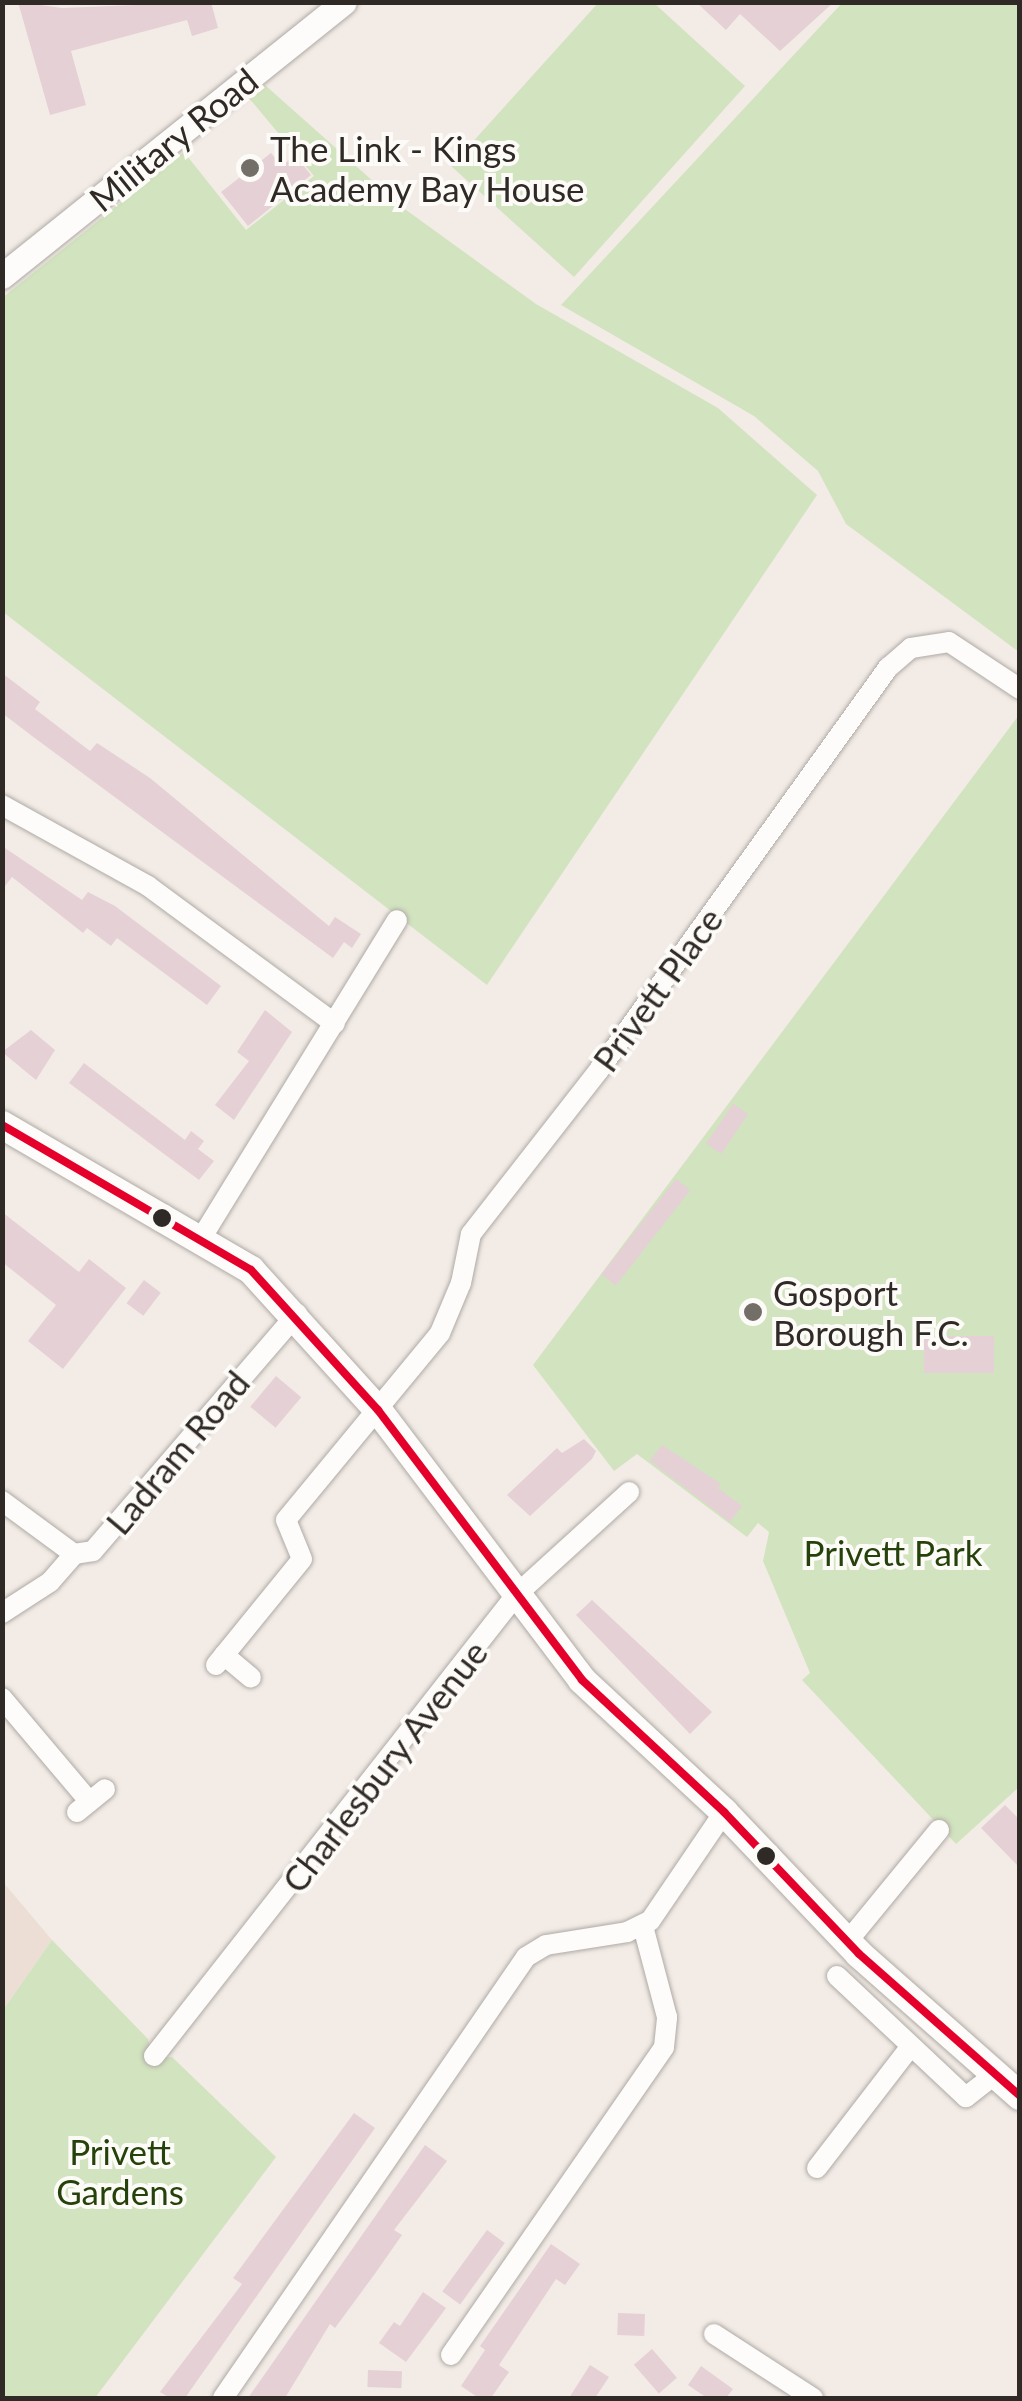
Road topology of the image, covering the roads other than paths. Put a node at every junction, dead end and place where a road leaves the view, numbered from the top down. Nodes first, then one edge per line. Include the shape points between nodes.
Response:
1 (344, 2) edge
2 (2, 276) edge
3 (1020, 689) edge
4 (2, 806) edge
5 (397, 920) dead end
6 (334, 1024) junction
7 (2, 1125) edge
8 (202, 1237) junction
9 (297, 1314) junction
10 (378, 1410) junction
11 (629, 1492) dead end
12 (2, 1501) edge
13 (74, 1554) junction
14 (516, 1595) junction
15 (2, 1613) edge
16 (251, 1678) dead end
17 (2, 1698) edge
18 (90, 1801) dead end
19 (724, 1812) junction
20 (939, 1830) dead end
21 (643, 1926) junction
22 (847, 1942) junction
23 (837, 1976) dead end
24 (911, 2046) junction
25 (154, 2056) dead end
26 (994, 2075) junction
27 (1020, 2096) edge
28 (815, 2167) dead end
29 (714, 2334) dead end
30 (452, 2355) dead end
31 (222, 2398) edge
32 (813, 2398) edge

1 - 2 street, Military Road
3 - 10 street, Privett Place via 942,641 910,648 889,666 599,1070 471,1234 444,1327
4 - 6 street via 148,886
5 - 6 street
6 - 8 street
7 - 8 main road
8 - 9 main road via 252,1270
9 - 10 main road
9 - 13 street, Ladram Road via 142,1499 93,1551
10 - 14 main road
10 - 16 street via 286,1520 302,1559 220,1660
11 - 14 street, Charlesbury Avenue
12 - 13 street
13 - 15 street, Ladram Road via 50,1582
14 - 19 main road via 582,1680
14 - 25 street, Charlesbury Avenue
17 - 18 street
19 - 21 street
19 - 22 main road
20 - 22 street
21 - 30 street via 667,2017 664,2047
21 - 31 street via 552,1944 526,1957
22 - 26 main road
23 - 24 street
24 - 26 street via 969,2098
24 - 28 street
26 - 27 main road
29 - 32 street

